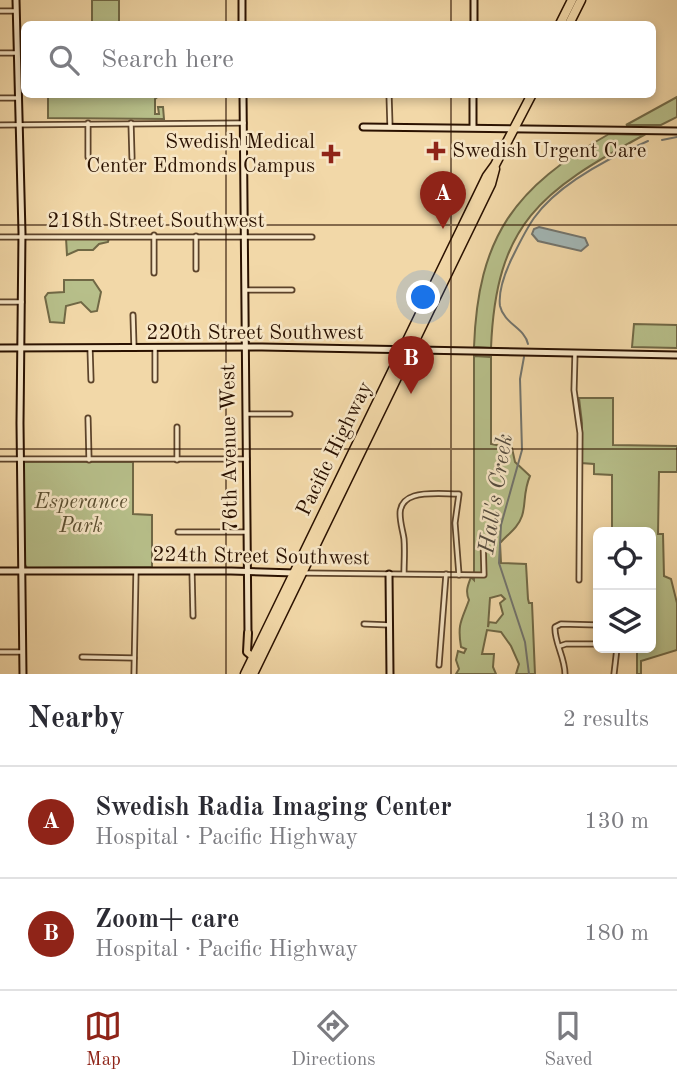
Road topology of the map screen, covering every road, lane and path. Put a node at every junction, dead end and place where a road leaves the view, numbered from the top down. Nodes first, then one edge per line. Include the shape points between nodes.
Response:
1 (16, 0) edge
2 (242, 0) edge
3 (474, 0) edge
4 (572, 0) edge
5 (581, 0) edge
6 (0, 11) edge
7 (16, 11) junction
8 (242, 21) edge
9 (474, 21) edge
10 (564, 21) edge
11 (566, 21) edge
12 (0, 53) edge
13 (16, 53) junction
14 (19, 98) junction
15 (243, 98) edge
16 (389, 98) edge
17 (473, 98) edge
18 (530, 98) edge
19 (0, 99) edge
20 (88, 123) junction
21 (131, 123) junction
22 (244, 123) junction
23 (20, 124) junction
24 (0, 125) edge
25 (363, 127) dead end
26 (390, 127) junction
27 (473, 127) junction
28 (515, 128) junction
29 (677, 131) edge
30 (88, 157) dead end
31 (132, 158) dead end
32 (154, 235) junction
33 (22, 236) junction
34 (196, 236) junction
35 (244, 236) junction
36 (0, 237) edge
37 (312, 237) dead end
38 (196, 269) dead end
39 (154, 273) dead end
40 (245, 290) junction
41 (292, 290) dead end
42 (0, 302) edge
43 (22, 302) junction
44 (134, 315) dead end
45 (245, 347) junction
46 (0, 348) edge
47 (22, 348) junction
48 (90, 348) junction
49 (134, 348) junction
50 (155, 348) junction
51 (407, 350) junction
52 (575, 352) junction
53 (677, 355) edge
54 (90, 380) dead end
55 (155, 380) dead end
56 (246, 414) junction
57 (290, 414) dead end
58 (88, 418) dead end
59 (177, 427) dead end
60 (358, 442) junction
61 (0, 458) edge
62 (21, 459) junction
63 (247, 459) junction
64 (89, 460) junction
65 (177, 460) junction
66 (351, 474) junction
67 (247, 532) junction
68 (178, 533) dead end
69 (483, 538) dead end
70 (0, 571) edge
71 (22, 571) junction
72 (136, 571) junction
73 (192, 571) junction
74 (251, 572) junction
75 (298, 573) junction
76 (389, 574) junction
77 (404, 574) junction
78 (446, 575) junction
79 (460, 575) junction
80 (579, 580) dead end
81 (192, 616) dead end
82 (364, 624) dead end
83 (390, 625) junction
84 (593, 625) edge
85 (248, 633) junction
86 (593, 644) edge
87 (560, 646) junction
88 (258, 647) junction
89 (0, 652) edge
90 (22, 652) junction
91 (616, 653) edge
92 (82, 657) dead end
93 (253, 657) junction
94 (134, 658) junction
95 (439, 665) dead end
96 (23, 674) edge
97 (134, 674) edge
98 (245, 674) edge
99 (253, 674) edge
100 (390, 674) edge
101 (565, 674) edge
102 (614, 674) edge

1 - 7 street
2 - 8 street
3 - 9 street
4 - 10 highway
5 - 11 highway
6 - 7 street
7 - 13 street
12 - 13 street
13 - 14 street
14 - 19 street
14 - 23 street
15 - 22 street, 76th Avenue West
16 - 26 street
17 - 27 street
18 - 28 highway, Pacific Highway
20 - 21 street
20 - 23 street
20 - 30 street
21 - 22 street
21 - 31 street
22 - 35 street, 76th Avenue West
23 - 24 street
23 - 33 street
25 - 26 street
26 - 27 street
27 - 28 street
28 - 29 street
28 - 51 highway, Pacific Highway via 487,176
32 - 33 street, 218th Street Southwest
32 - 34 street, 218th Street Southwest
32 - 39 street
33 - 36 street, 218th Street Southwest
33 - 43 street
34 - 35 street, 218th Street Southwest
34 - 38 street
35 - 37 street, 218th Street Southwest
35 - 40 street, 76th Avenue West
40 - 41 street
40 - 45 street, 76th Avenue West
42 - 43 street
43 - 47 street
44 - 49 street
45 - 50 street, 220th Street Southwest
45 - 51 street, 220th Street Southwest
45 - 56 street, 76th Avenue West
46 - 47 street, 220th Street Southwest
47 - 48 street, 220th Street Southwest
47 - 62 street
48 - 49 street, 220th Street Southwest
48 - 54 street
49 - 50 street, 220th Street Southwest
50 - 55 street
51 - 52 street, 220th Street Southwest
51 - 60 highway, Pacific Highway
51 - 66 highway, Pacific Highway
52 - 53 street, 220th Street Southwest
52 - 80 street via 580,433
56 - 57 street
56 - 63 street, 76th Avenue West
58 - 64 street
59 - 65 street
60 - 66 main road
60 - 75 highway, Pacific Highway
61 - 62 street
62 - 64 street
62 - 71 street
63 - 65 street
63 - 67 street, 76th Avenue West
64 - 65 street
66 - 75 highway, Pacific Highway
67 - 68 street
67 - 74 street, 76th Avenue West
69 - 79 street, 224th Street Southwest via 484,575
70 - 71 street, 224th Street Southwest
71 - 72 street, 224th Street Southwest
71 - 90 street
72 - 73 street, 224th Street Southwest
72 - 94 street
73 - 74 street, 224th Street Southwest
73 - 81 street
74 - 75 street, 224th Street Southwest
74 - 85 street, 76th Avenue West
75 - 76 street, 224th Street Southwest
75 - 88 highway, Pacific Highway
75 - 99 highway, Pacific Highway
76 - 77 street, 224th Street Southwest
76 - 83 street
77 - 78 street, 224th Street Southwest
77 - 79 street via 399,514 405,500 458,494 455,523
78 - 79 street, 224th Street Southwest
78 - 95 street
82 - 83 street
83 - 100 street
84 - 87 street via 557,625 554,630
85 - 88 main road
85 - 93 main road via 247,652
86 - 87 street
87 - 101 street
88 - 93 highway, Pacific Highway
89 - 90 street
90 - 96 street
91 - 102 street
92 - 94 street
93 - 98 highway, Pacific Highway
94 - 97 street

